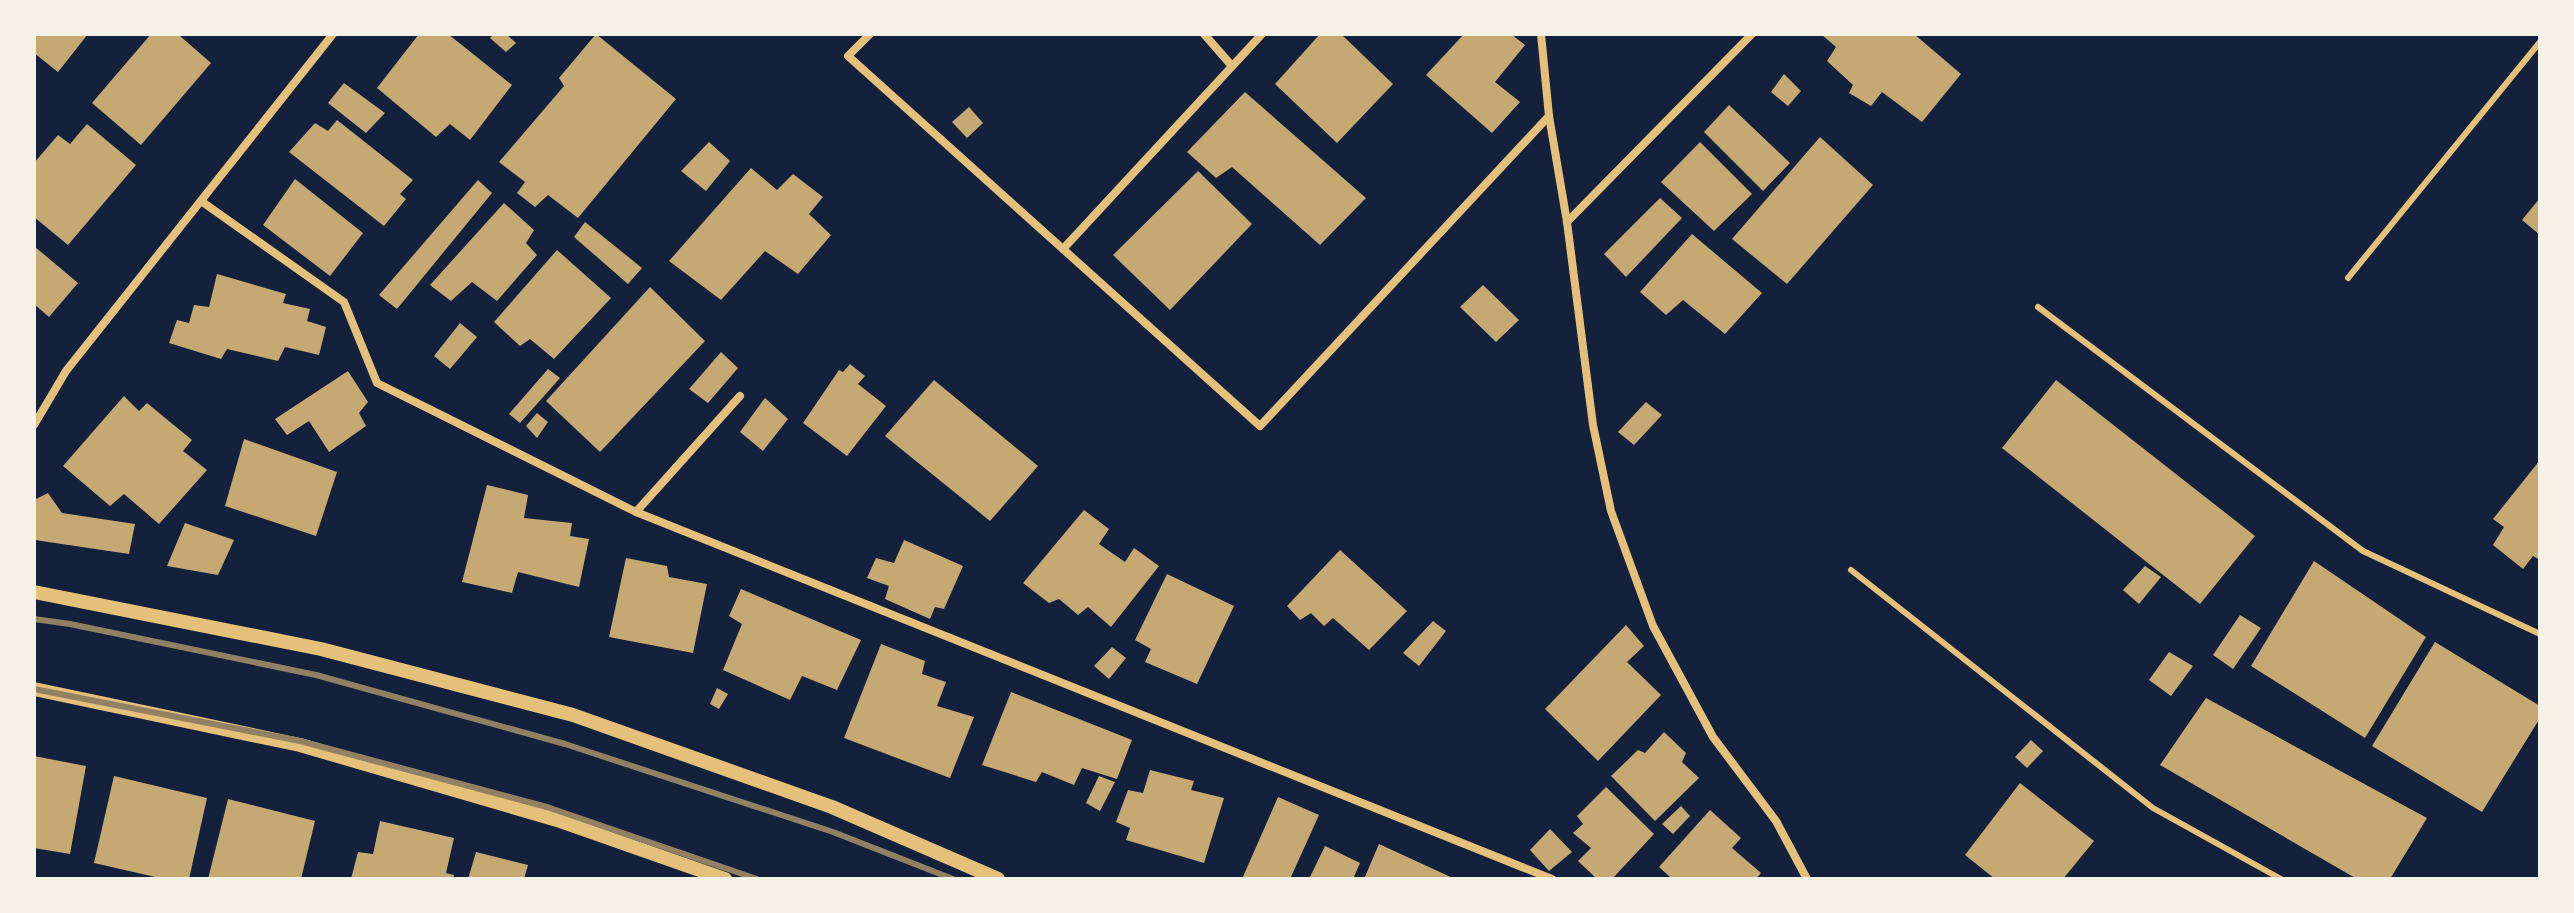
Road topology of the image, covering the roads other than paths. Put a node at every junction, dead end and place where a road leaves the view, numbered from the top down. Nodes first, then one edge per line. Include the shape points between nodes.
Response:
1 (333, 34) edge
2 (870, 34) edge
3 (1204, 34) edge
4 (1262, 34) edge
5 (1541, 34) edge
6 (1752, 34) edge
7 (2540, 42) edge
8 (1232, 66) junction
9 (1549, 116) junction
10 (201, 201) junction
11 (1567, 222) junction
12 (1063, 249) junction
13 (2348, 278) dead end
14 (2038, 307) dead end
15 (740, 396) dead end
16 (34, 425) edge
17 (636, 512) junction
18 (1851, 570) dead end
19 (34, 592) edge
20 (2540, 634) edge
21 (34, 689) edge
22 (725, 879) edge
23 (998, 879) edge
24 (1552, 879) edge
25 (1807, 879) edge
26 (2281, 879) edge

1 - 10 street
2 - 12 street via 848,56
3 - 8 street
4 - 8 street
5 - 9 street
6 - 11 street
7 - 13 lane
8 - 12 street
9 - 11 street
9 - 12 street via 1260,426
10 - 16 street via 66,371
10 - 17 street via 344,302 377,383
11 - 25 street via 1593,425 1611,511 1653,626 1713,737 1776,821
14 - 20 lane via 2363,551
15 - 17 street
17 - 24 street
18 - 26 lane via 2153,808
19 - 23 street via 321,649 573,715 832,807
21 - 22 street via 300,745 557,820

